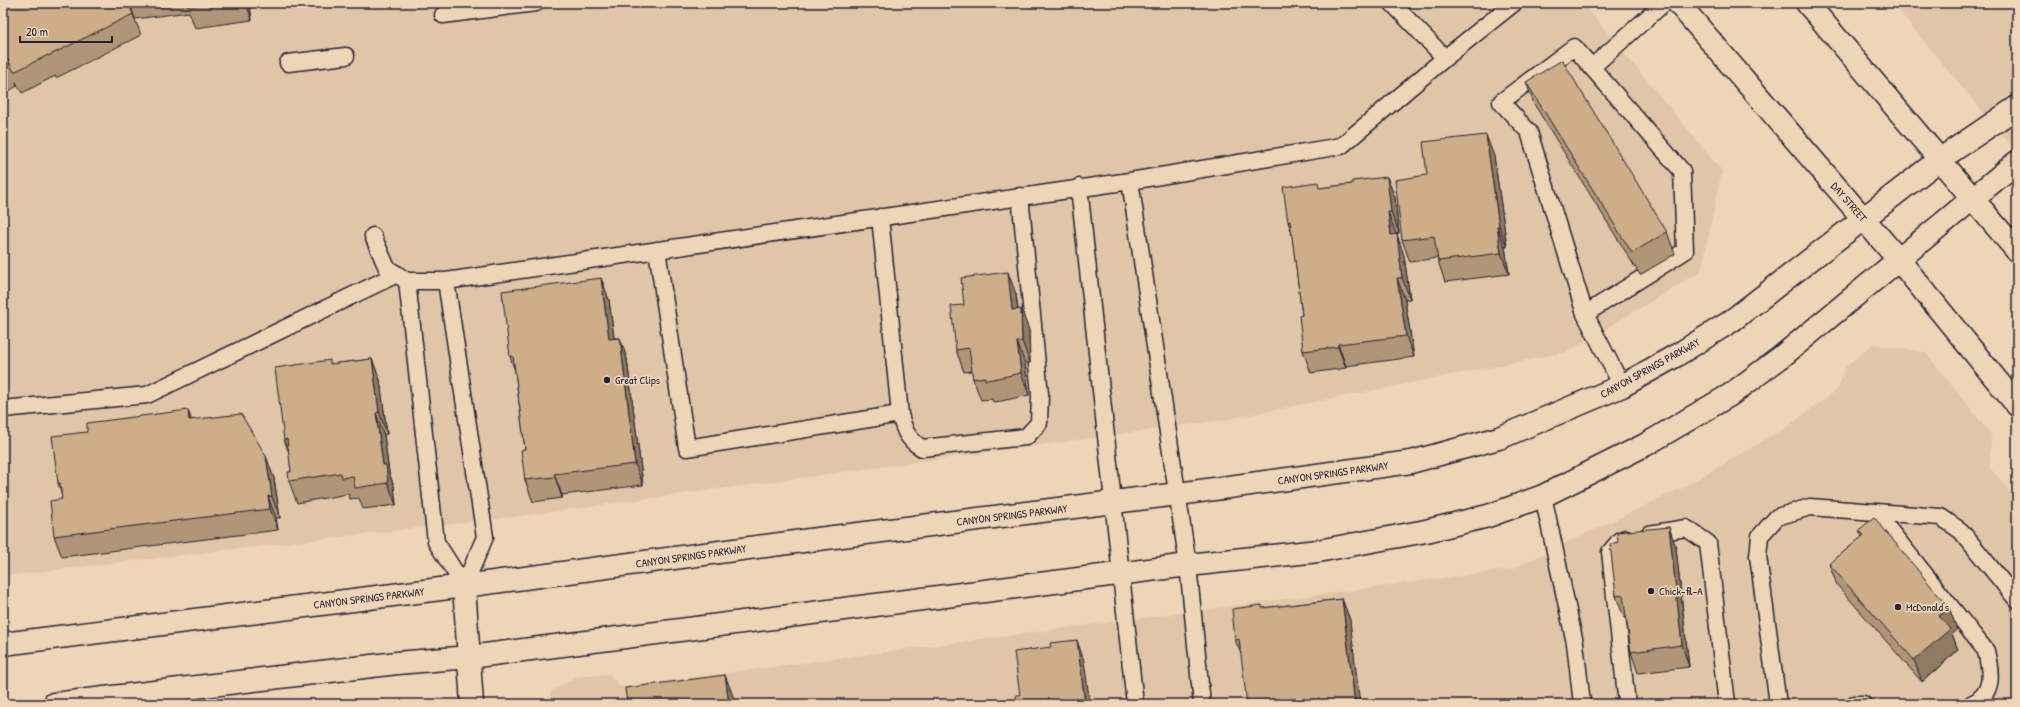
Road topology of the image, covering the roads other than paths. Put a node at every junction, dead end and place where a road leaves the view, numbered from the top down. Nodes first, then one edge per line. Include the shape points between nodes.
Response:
1 (536, 3) edge
2 (1392, 3) edge
3 (1514, 3) edge
4 (1664, 3) edge
5 (1678, 3) edge
6 (1807, 3) edge
7 (443, 15) dead end
8 (346, 56) dead end
9 (1445, 58) junction
10 (288, 64) dead end
11 (1592, 67) junction
12 (2017, 107) edge
13 (1939, 160) junction
14 (2017, 162) edge
15 (1130, 181) junction
16 (1079, 187) junction
17 (1020, 196) junction
18 (1972, 199) junction
19 (880, 217) junction
20 (1863, 219) junction
21 (373, 236) dead end
22 (657, 250) junction
23 (2017, 251) edge
24 (1898, 259) junction
25 (402, 278) junction
26 (446, 281) junction
27 (1585, 314) junction
28 (1622, 386) junction
29 (2017, 405) edge
30 (3, 409) edge
31 (900, 414) junction
32 (1178, 494) junction
33 (1543, 496) junction
34 (1113, 502) junction
35 (1875, 512) junction
36 (1188, 565) junction
37 (1121, 573) junction
38 (464, 586) junction
39 (2017, 600) edge
40 (3, 644) edge
41 (469, 657) junction
42 (54, 704) edge
43 (472, 704) edge
44 (1135, 704) edge
45 (1202, 704) edge
46 (1582, 704) edge
47 (1627, 704) edge
48 (1727, 704) edge
49 (1778, 704) edge
50 (1854, 704) edge
51 (1863, 704) edge
52 (1971, 704) edge

1 - 7 lane
2 - 9 lane
3 - 9 lane
4 - 11 lane
5 - 20 street, DAY STREET
6 - 13 street
8 - 10 lane
9 - 15 lane via 1341,146
11 - 27 lane via 1682,171 1685,251
11 - 27 lane via 1574,47 1501,102 1529,132
12 - 13 street, CANYON SPRINGS PARKWAY
13 - 18 street
13 - 20 street, CANYON SPRINGS PARKWAY
14 - 18 street
15 - 16 lane
15 - 32 lane
16 - 17 lane
16 - 34 lane
17 - 19 lane
17 - 31 lane via 1040,394 1039,423 1026,437 922,448 912,442 904,432
18 - 23 street
18 - 24 street
19 - 22 lane
19 - 31 lane
20 - 24 street, DAY STREET
20 - 28 street, CANYON SPRINGS PARKWAY via 1730,322
21 - 25 lane via 387,268
22 - 26 lane
22 - 31 lane via 687,448
24 - 29 street, DAY STREET
24 - 33 street via 1786,353 1730,395 1645,445
25 - 26 lane
25 - 30 lane via 147,395
25 - 38 lane via 436,542
26 - 38 lane via 485,537
27 - 28 lane
28 - 32 street, CANYON SPRINGS PARKWAY via 1499,438 1411,462
32 - 34 street, CANYON SPRINGS PARKWAY
32 - 36 lane
33 - 36 street via 1488,516 1318,551
33 - 46 lane via 1575,643
34 - 37 lane
34 - 38 street, CANYON SPRINGS PARKWAY
35 - 39 lane via 1941,517 1961,531
35 - 49 lane via 1810,507 1777,517 1760,536 1758,556
35 - 52 lane via 1986,652 1991,672 1988,688 1981,700
36 - 37 street
36 - 45 lane
37 - 41 street
37 - 44 lane
38 - 40 street, CANYON SPRINGS PARKWAY
38 - 41 street
41 - 42 street via 396,663
41 - 43 street
47 - 48 lane via 1610,552 1620,540 1686,528 1708,543
50 - 51 lane

